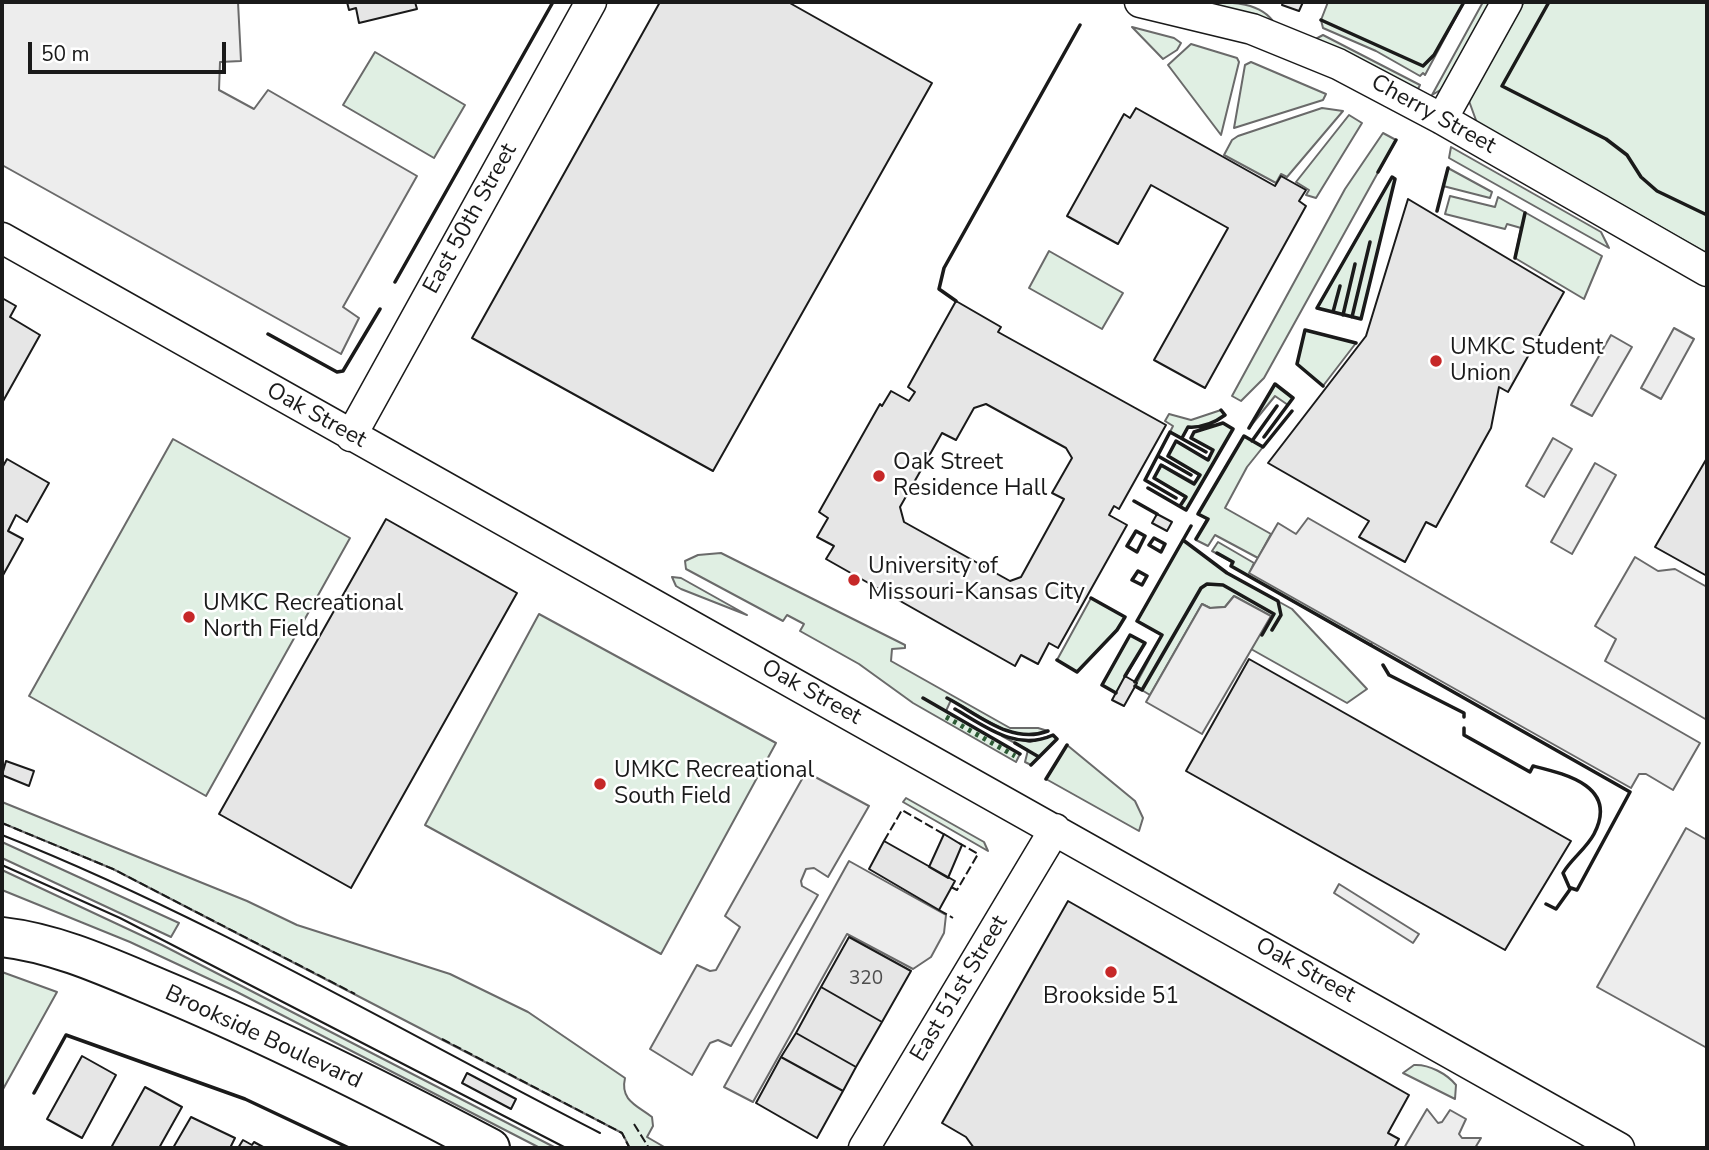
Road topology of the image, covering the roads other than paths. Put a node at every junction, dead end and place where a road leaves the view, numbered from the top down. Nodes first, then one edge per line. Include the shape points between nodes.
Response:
1 (591, 2) edge
2 (1140, 2) edge
3 (1507, 2) edge
4 (1442, 119) junction
5 (2, 238) edge
6 (1707, 271) edge
7 (351, 436) junction
8 (1055, 830) junction
9 (11, 932) edge
10 (490, 1148) edge
11 (864, 1148) edge
12 (1619, 1148) edge

1 - 7 street, East 50th Street
2 - 4 street, Cherry Street via 1252,29 1338,64
3 - 4 street
4 - 6 street, Cherry Street
5 - 7 street, Oak Street
7 - 8 street, Oak Street
8 - 11 street, East 51st Street
8 - 12 street, Oak Street
9 - 10 main road, Brookside Boulevard via 214,1011

